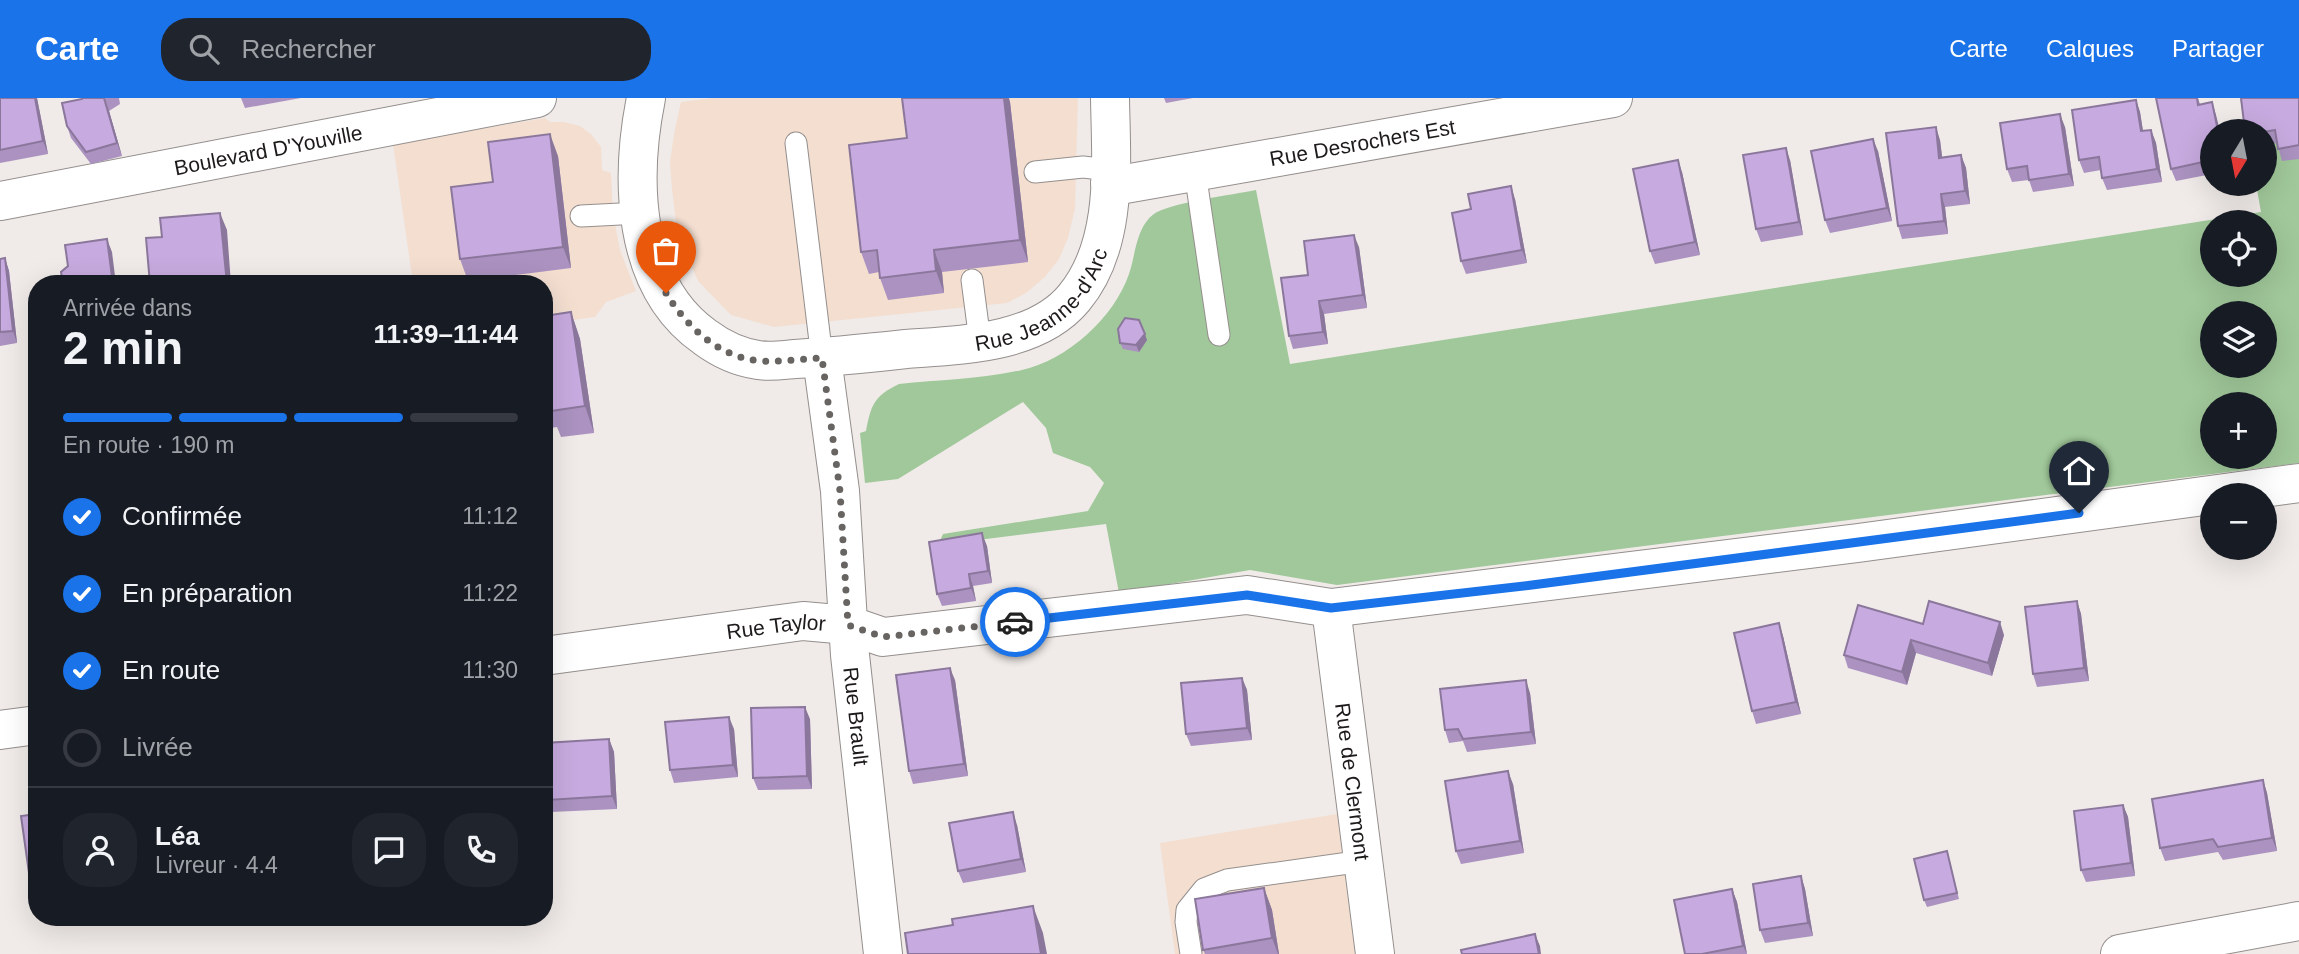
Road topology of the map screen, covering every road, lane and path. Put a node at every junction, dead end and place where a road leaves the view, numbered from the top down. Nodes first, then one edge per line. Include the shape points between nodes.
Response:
1 (537, 98) edge
2 (646, 98) edge
3 (1110, 98) edge
4 (1613, 98) edge
5 (796, 143) dead end
6 (1035, 172) dead end
7 (1195, 172) junction
8 (1110, 176) junction
9 (0, 201) edge
10 (640, 213) junction
11 (581, 216) dead end
12 (972, 280) dead end
13 (1219, 335) dead end
14 (980, 341) junction
15 (822, 358) junction
16 (2299, 483) edge
17 (1331, 608) junction
18 (848, 625) junction
19 (553, 655) edge
20 (28, 726) edge
21 (0, 730) edge
22 (1363, 861) junction
23 (2299, 921) edge
24 (883, 954) edge
25 (1191, 954) edge
26 (1375, 954) edge
27 (2120, 954) edge

1 - 9 street, Boulevard D'Youville
2 - 10 street via 638,145
3 - 8 street, Rue Jeanne-d'Arc
4 - 7 street, Rue Desrochers Est
5 - 15 lane
6 - 8 lane via 1083,167
7 - 8 street, Rue Desrochers Est via 1125,184
7 - 13 lane
8 - 14 street, Rue Jeanne-d'Arc via 1100,253 1075,297 1051,318
10 - 11 lane
10 - 15 street via 660,283 677,312 696,331 718,347 751,359
12 - 14 lane
14 - 15 street, Rue Jeanne-d'Arc
15 - 18 street, Rue Brault via 840,491
16 - 17 street, Rue Taylor
17 - 18 street, Rue Taylor via 1247,595 883,637
17 - 22 street, Rue de Clermont
18 - 19 street, Rue Taylor via 803,621
18 - 24 street, Rue Brault
20 - 21 street
22 - 25 lane via 1227,880 1204,888 1187,910
22 - 26 street, Rue de Clermont
23 - 27 street

